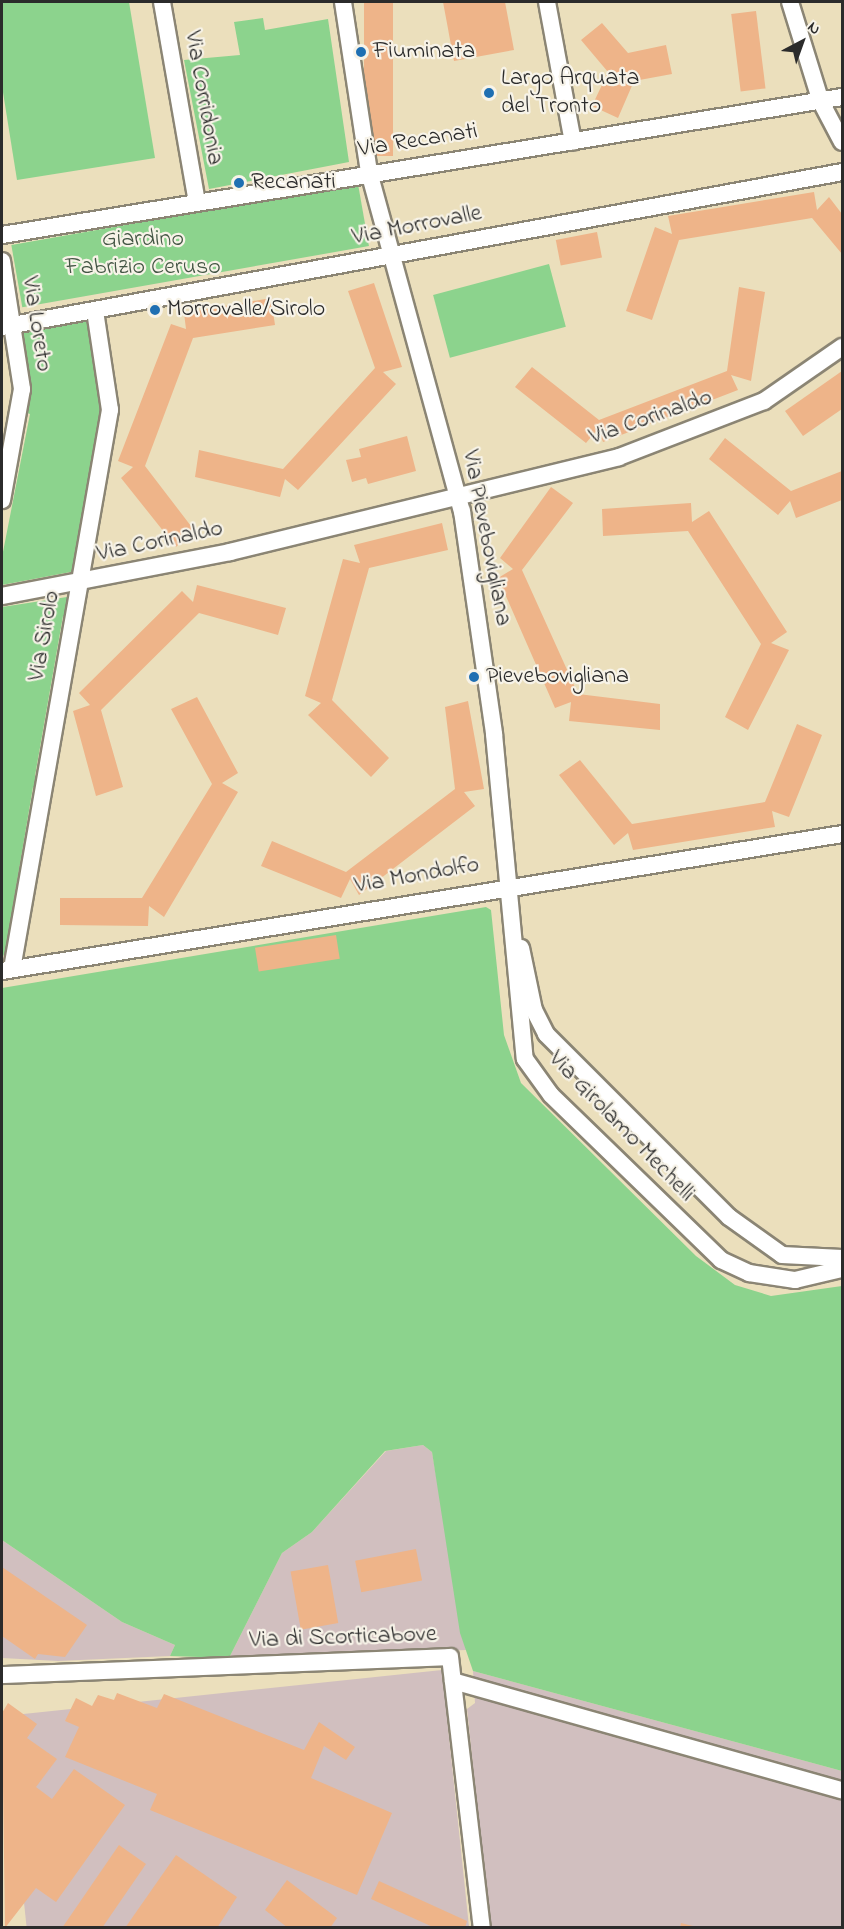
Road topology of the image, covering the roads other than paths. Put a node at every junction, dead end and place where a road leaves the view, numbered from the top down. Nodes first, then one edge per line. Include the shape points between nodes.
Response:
1 (162, 2) edge
2 (343, 2) edge
3 (547, 2) edge
4 (790, 2) edge
5 (843, 97) edge
6 (821, 102) junction
7 (573, 142) junction
8 (843, 142) edge
9 (369, 172) junction
10 (843, 172) edge
11 (197, 202) junction
12 (2, 235) edge
13 (389, 257) junction
14 (2, 261) edge
15 (95, 311) junction
16 (7, 326) edge
17 (843, 347) edge
18 (458, 493) junction
19 (2, 500) edge
20 (79, 584) junction
21 (2, 596) edge
22 (843, 834) edge
23 (509, 884) junction
24 (7, 970) edge
25 (843, 1258) edge
26 (843, 1269) edge
27 (2, 1675) edge
28 (453, 1681) junction
29 (843, 1790) edge
30 (482, 1928) edge

1 - 11 street, Via Corridonia
2 - 9 street, Via Pievebovigliana
3 - 7 street
4 - 6 street
5 - 6 street, Via Recanati
6 - 7 street, Via Recanati
6 - 8 street
7 - 9 street, Via Recanati
9 - 11 street, Via Recanati
9 - 13 street, Via Pievebovigliana
10 - 13 street, Via Morrovalle
11 - 12 street, Via Recanati
13 - 15 street, Via Morrovalle
13 - 18 street, Via Pievebovigliana
14 - 16 street, Via Loreto
15 - 16 street, Via Morrovalle
15 - 20 street, Via Sirolo via 110,410
16 - 19 street, Via Loreto via 21,389
17 - 18 street, Via Corinaldo via 774,395 687,434 619,457
18 - 20 street, Via Corinaldo
18 - 23 street, Via Pievebovigliana
20 - 21 street, Via Corinaldo
20 - 24 street, Via Sirolo
22 - 23 street, Via Mondolfo
23 - 24 street, Via Mondolfo
23 - 25 street, Via Girolamo Mechelli via 534,1011 555,1045 753,1238 799,1259
23 - 26 street, Via Girolamo Mechelli via 521,1048 539,1082 721,1260 749,1273 795,1280
27 - 28 street, Via di Scorticabove via 450,1657
28 - 29 street
28 - 30 street, Via di Scorticabove

